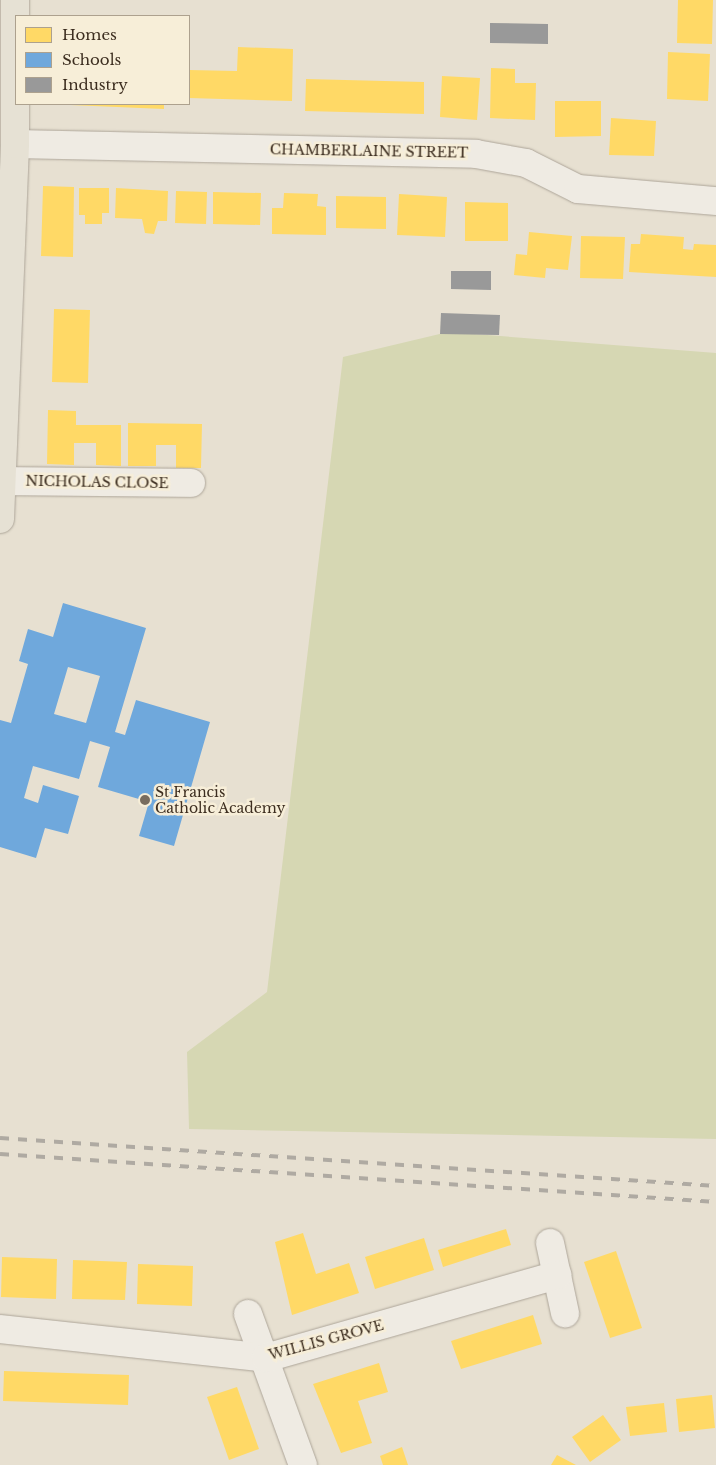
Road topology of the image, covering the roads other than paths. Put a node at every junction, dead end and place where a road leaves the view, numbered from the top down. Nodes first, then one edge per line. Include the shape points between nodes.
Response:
1 (15, 0) edge
2 (15, 144) junction
3 (716, 201) edge
4 (5, 255) edge
5 (3, 481) junction
6 (191, 483) dead end
7 (0, 519) edge
8 (550, 1243) dead end
9 (557, 1275) junction
10 (565, 1313) dead end
11 (248, 1314) dead end
12 (0, 1330) edge
13 (266, 1358) junction
14 (303, 1465) edge

1 - 2 main road
2 - 3 street, CHAMBERLAINE STREET via 476,154 526,163 578,190
2 - 4 main road
4 - 5 main road
5 - 6 street, NICHOLAS CLOSE
5 - 7 main road
8 - 9 street
9 - 10 street
9 - 13 street, WILLIS GROVE
11 - 13 street
12 - 13 street, WILLIS GROVE
13 - 14 street

